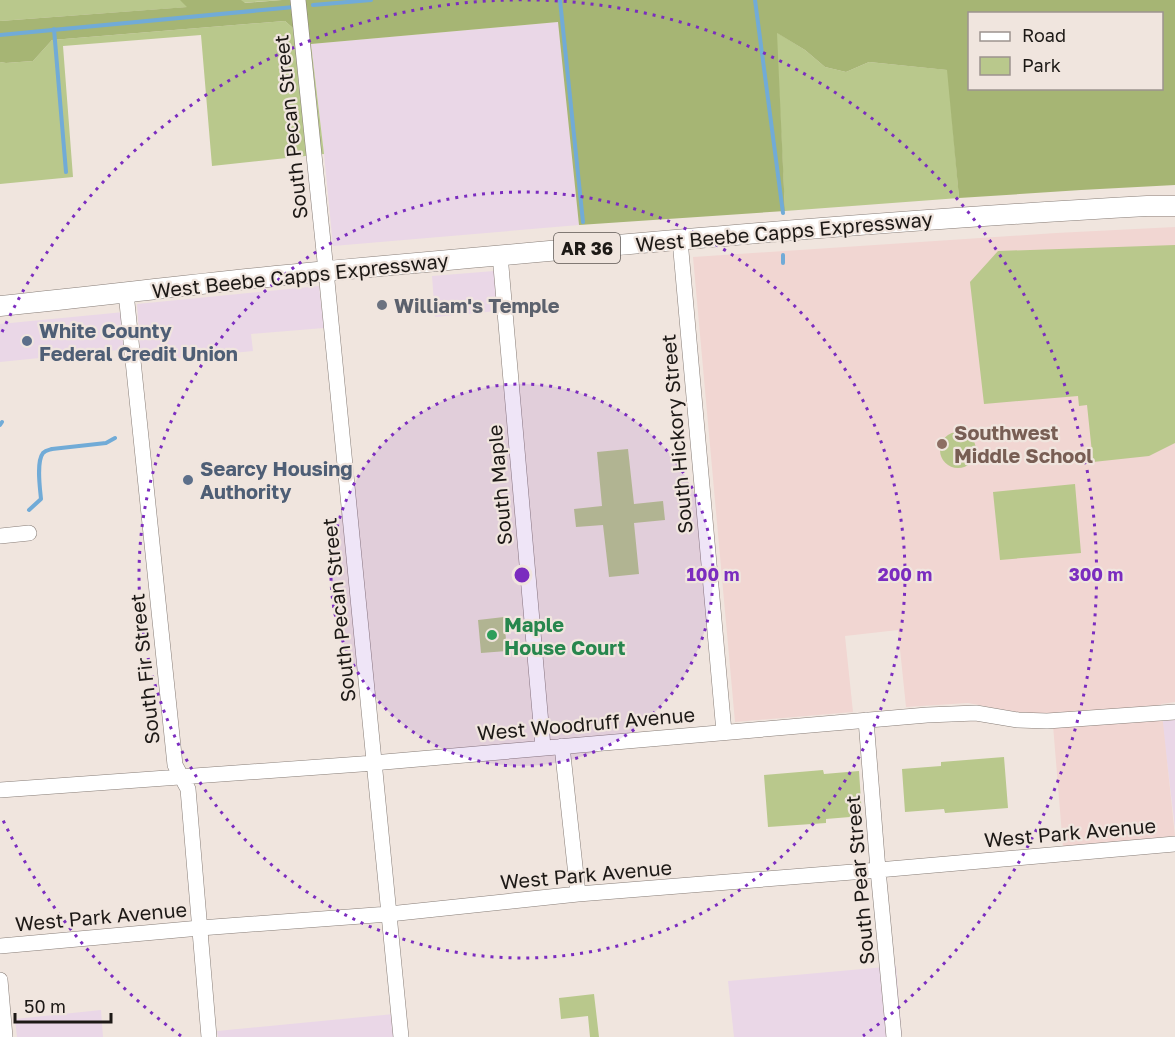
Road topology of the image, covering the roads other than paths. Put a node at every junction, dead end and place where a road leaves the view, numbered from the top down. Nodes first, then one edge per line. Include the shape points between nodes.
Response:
1 (298, 0) edge
2 (1175, 206) edge
3 (680, 240) junction
4 (500, 255) junction
5 (327, 271) junction
6 (126, 293) junction
7 (0, 306) edge
8 (29, 533) dead end
9 (0, 536) edge
10 (1175, 712) edge
11 (866, 720) junction
12 (724, 732) junction
13 (562, 746) junction
14 (543, 747) junction
15 (374, 762) junction
16 (182, 777) junction
17 (0, 790) edge
18 (1175, 844) edge
19 (878, 870) junction
20 (578, 894) junction
21 (389, 914) junction
22 (200, 928) junction
23 (0, 946) edge
24 (0, 980) edge
25 (5, 1037) edge
26 (209, 1037) edge
27 (401, 1037) edge
28 (894, 1037) edge

1 - 5 street, South Pecan Street
2 - 3 main road, West Beebe Capps Expressway / AR 36 via 940,218
3 - 4 main road, West Beebe Capps Expressway / AR 36
3 - 12 street, South Hickory Street
4 - 5 main road, West Beebe Capps Expressway / AR 36
4 - 14 street, South Maple
5 - 6 main road, West Beebe Capps Expressway / AR 36
5 - 15 street, South Pecan Street
6 - 7 main road, West Beebe Capps Expressway / AR 36
6 - 16 street, South Fir Street via 175,765
8 - 9 street
10 - 11 street, West Woodruff Avenue via 1047,722 976,712
11 - 12 street, West Woodruff Avenue
11 - 19 street, South Pear Street
12 - 13 street, West Woodruff Avenue
13 - 14 street, West Woodruff Avenue
13 - 20 street
14 - 15 street, West Woodruff Avenue
15 - 16 street, West Woodruff Avenue
15 - 21 street, South Pecan Street
16 - 17 street, West Woodruff Avenue
16 - 22 street, South Fir Street via 188,789
18 - 19 street, West Park Avenue
19 - 20 street, West Park Avenue
19 - 28 street, South Pear Street
20 - 21 street, West Park Avenue
21 - 22 street, West Park Avenue
21 - 27 street, South Pecan Street
22 - 23 street, West Park Avenue
22 - 26 street, South Fir Street
24 - 25 street

